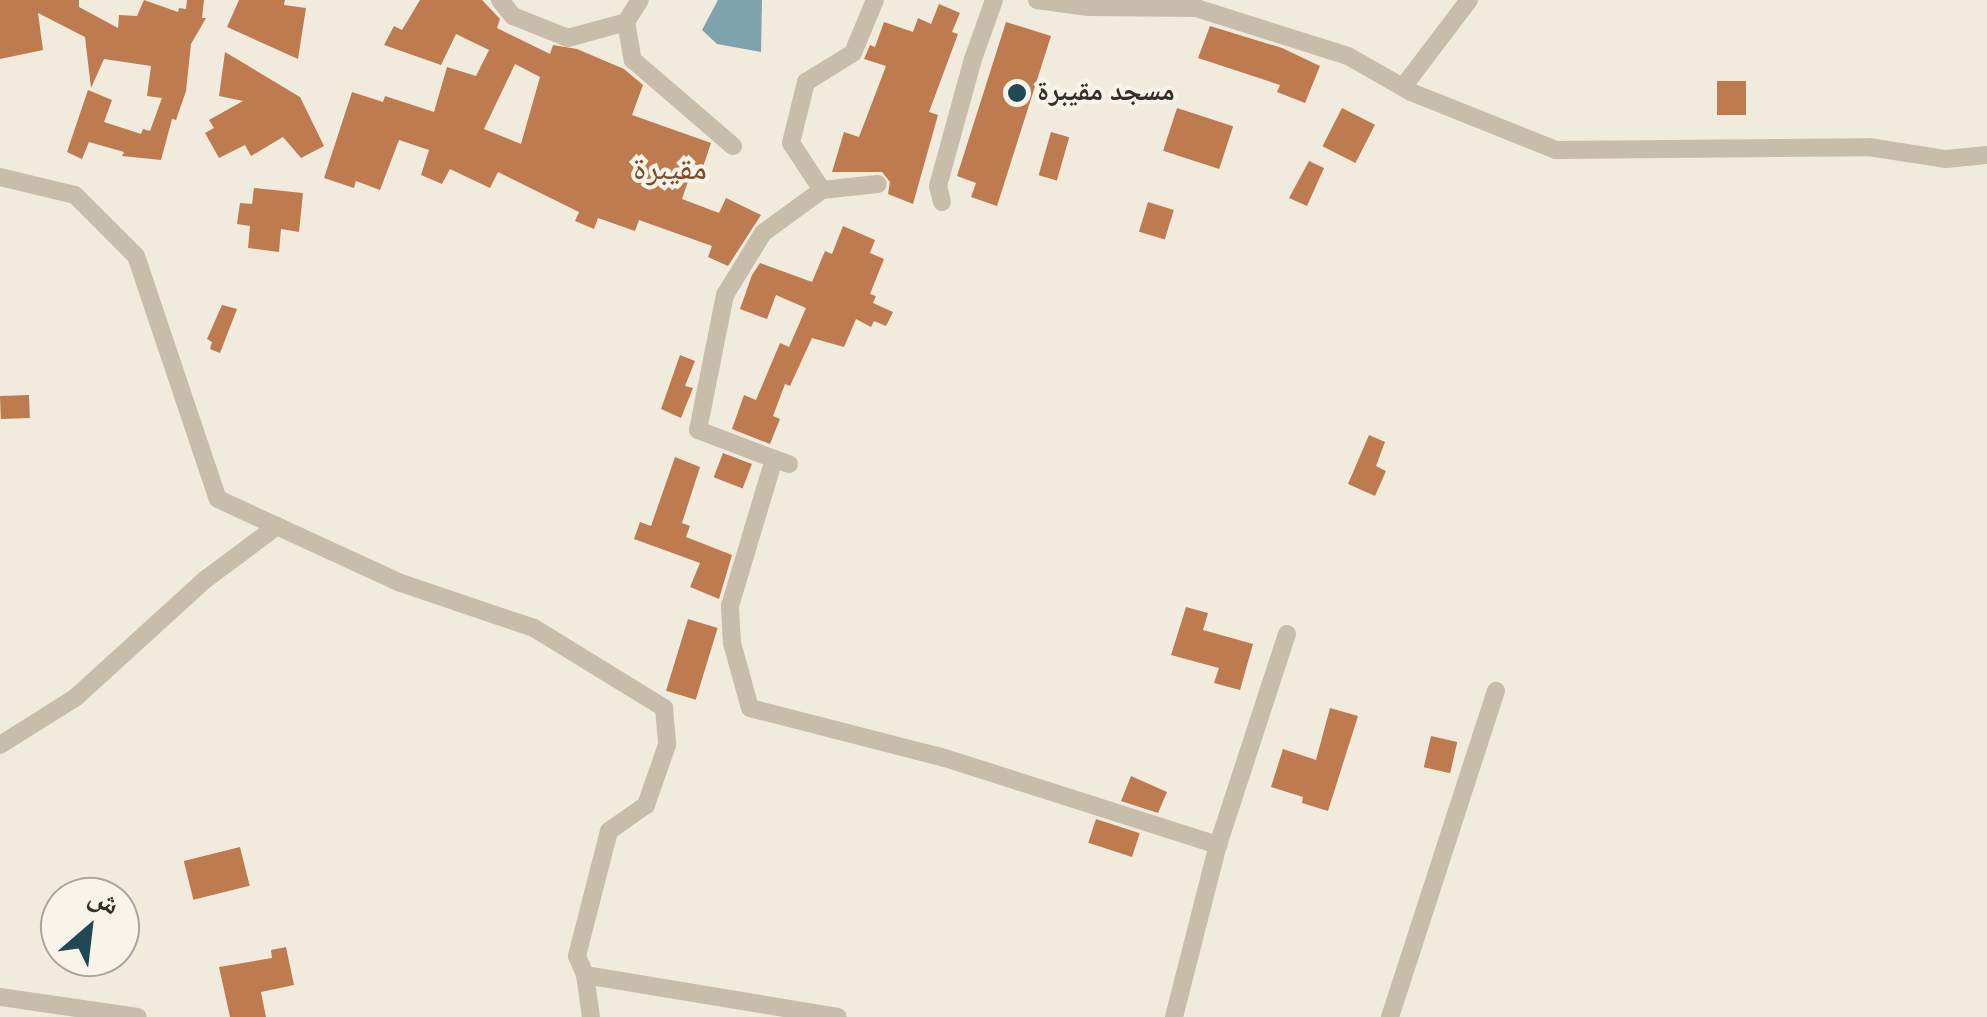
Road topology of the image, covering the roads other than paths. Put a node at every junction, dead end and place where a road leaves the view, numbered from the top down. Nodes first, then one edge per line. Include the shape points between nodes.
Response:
1 (500, 0) edge
2 (640, 0) edge
3 (875, 0) edge
4 (994, 0) edge
5 (1038, 0) edge
6 (1469, 0) edge
7 (626, 22) junction
8 (1403, 87) junction
9 (733, 146) dead end
10 (1987, 155) edge
11 (0, 177) edge
12 (878, 184) dead end
13 (822, 190) junction
14 (942, 202) dead end
15 (277, 526) junction
16 (1287, 634) dead end
17 (1496, 692) dead end
18 (0, 745) edge
19 (1218, 844) junction
20 (585, 975) junction
21 (0, 996) edge
22 (138, 1017) edge
23 (591, 1017) edge
24 (838, 1017) edge
25 (1174, 1017) edge
26 (1390, 1017) edge

1 - 7 street via 513,16 568,38
2 - 7 street
3 - 13 street via 853,53 806,82 791,143
4 - 14 street via 938,186
5 - 8 street via 1196,8 1348,56
6 - 8 street
7 - 9 street via 633,60
8 - 10 street via 1556,150 1869,147 1946,159
11 - 15 street via 76,194 136,256 218,499
12 - 13 street
13 - 19 street via 763,232 725,295 697,424 704,433 782,462 730,606 732,643 750,708 945,758
15 - 18 street via 206,579 75,698
15 - 20 street via 401,583 534,628 664,708 667,745 646,805 608,831 577,956
16 - 19 street
17 - 26 street
19 - 25 street
20 - 23 street
20 - 24 street
21 - 22 street

